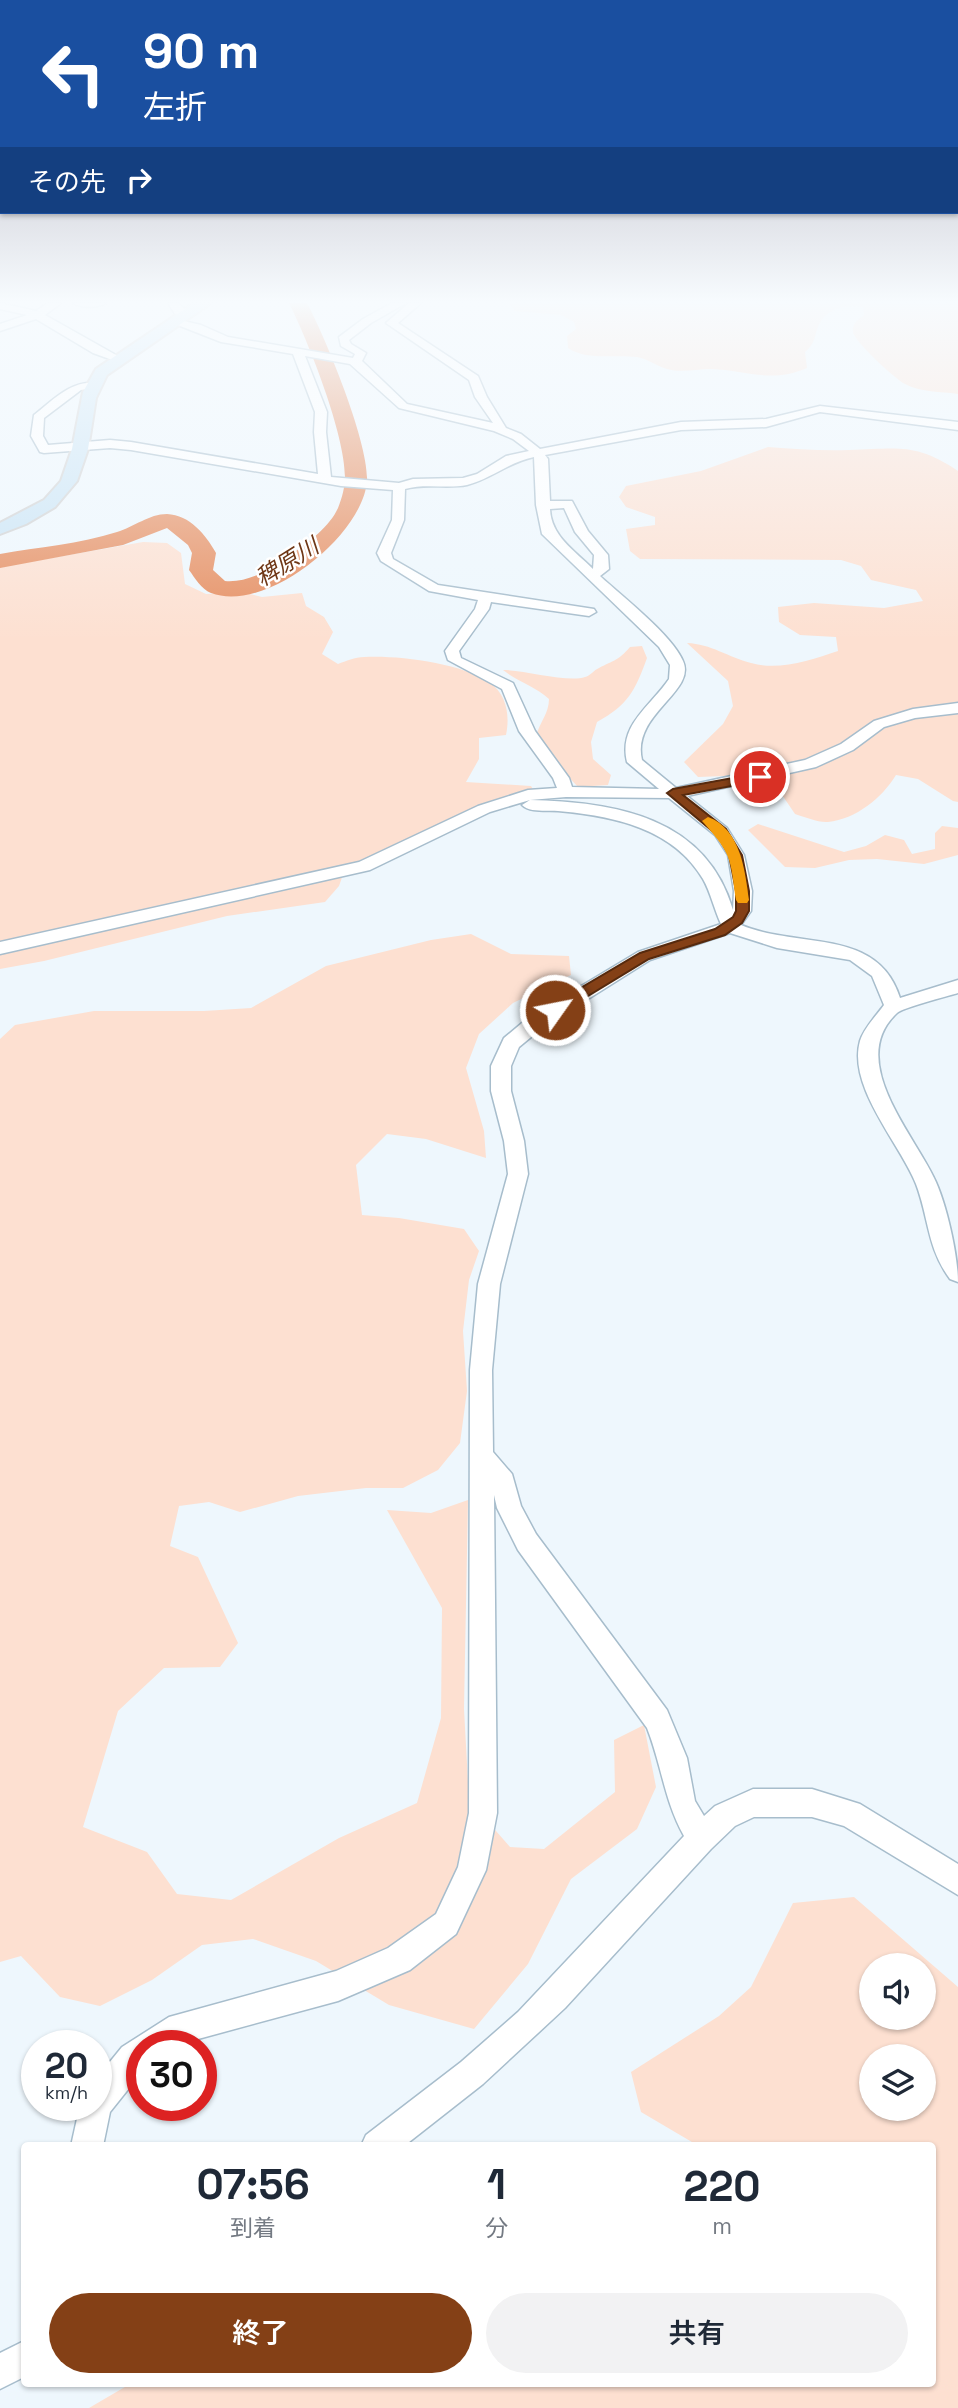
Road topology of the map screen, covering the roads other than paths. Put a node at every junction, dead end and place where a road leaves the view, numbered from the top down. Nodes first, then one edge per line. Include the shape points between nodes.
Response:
1 (40, 415) edge
2 (85, 415) edge
3 (321, 415) edge
4 (451, 415) edge
5 (495, 415) edge
6 (795, 415) edge
7 (857, 415) edge
8 (958, 426) edge
9 (499, 430) junction
10 (82, 445) junction
11 (534, 448) junction
12 (325, 479) junction
13 (399, 487) junction
14 (542, 505) junction
15 (0, 529) edge
16 (592, 576) junction
17 (606, 588) junction
18 (485, 598) junction
19 (589, 612) junction
20 (583, 628) dead end
21 (958, 708) edge
22 (566, 792) junction
23 (673, 793) junction
24 (460, 821) junction
25 (731, 927) junction
26 (0, 948) edge
27 (958, 986) edge
28 (893, 1005) junction
29 (958, 1273) edge
30 (483, 1457) junction
31 (701, 1839) junction
32 (958, 1880) edge
33 (177, 2030) edge
34 (126, 2067) edge
35 (112, 2085) edge
36 (92, 2121) edge
37 (88, 2142) edge
38 (382, 2142) edge
39 (21, 2360) edge
40 (0, 2372) edge

1 - 10 street via 36,427 44,449
2 - 10 main road
3 - 12 street
4 - 9 street
5 - 9 street
6 - 11 street via 765,423 681,426
7 - 8 street
9 - 11 street
10 - 12 street via 131,446
10 - 15 main road via 72,479 60,495
11 - 13 street via 481,477
11 - 14 street via 542,459
12 - 13 street
13 - 18 street via 398,520 384,553 387,561 434,588
14 - 16 street via 549,534
14 - 16 street via 568,504 601,555 602,569
16 - 17 street
17 - 19 street
17 - 23 street via 676,660 678,674 634,730 630,747 635,762
18 - 19 street
18 - 22 street via 452,651 455,660 508,686 527,731
19 - 20 street
21 - 23 street via 879,724 833,754 802,767
22 - 23 street
22 - 24 street via 506,800
23 - 25 street via 721,832 736,855 742,911
24 - 25 street via 533,805 620,816 652,826 688,848 722,900
24 - 26 street via 364,866
25 - 28 street via 790,945 840,949 861,956 884,980
25 - 30 street via 617,970 534,1023 512,1043 501,1066 501,1091 518,1174 489,1284 481,1370
27 - 28 street
28 - 29 street via 870,1042 870,1065 890,1123 922,1171 936,1231
30 - 31 street via 503,1482 509,1508 527,1542 657,1719 673,1758 682,1805
30 - 33 street via 483,1812 472,1870 446,1924 398,1959 338,1986
31 - 32 street via 725,1816 753,1803 812,1803 850,1814
31 - 38 street via 504,2046
34 - 35 street
36 - 37 street
39 - 40 street

